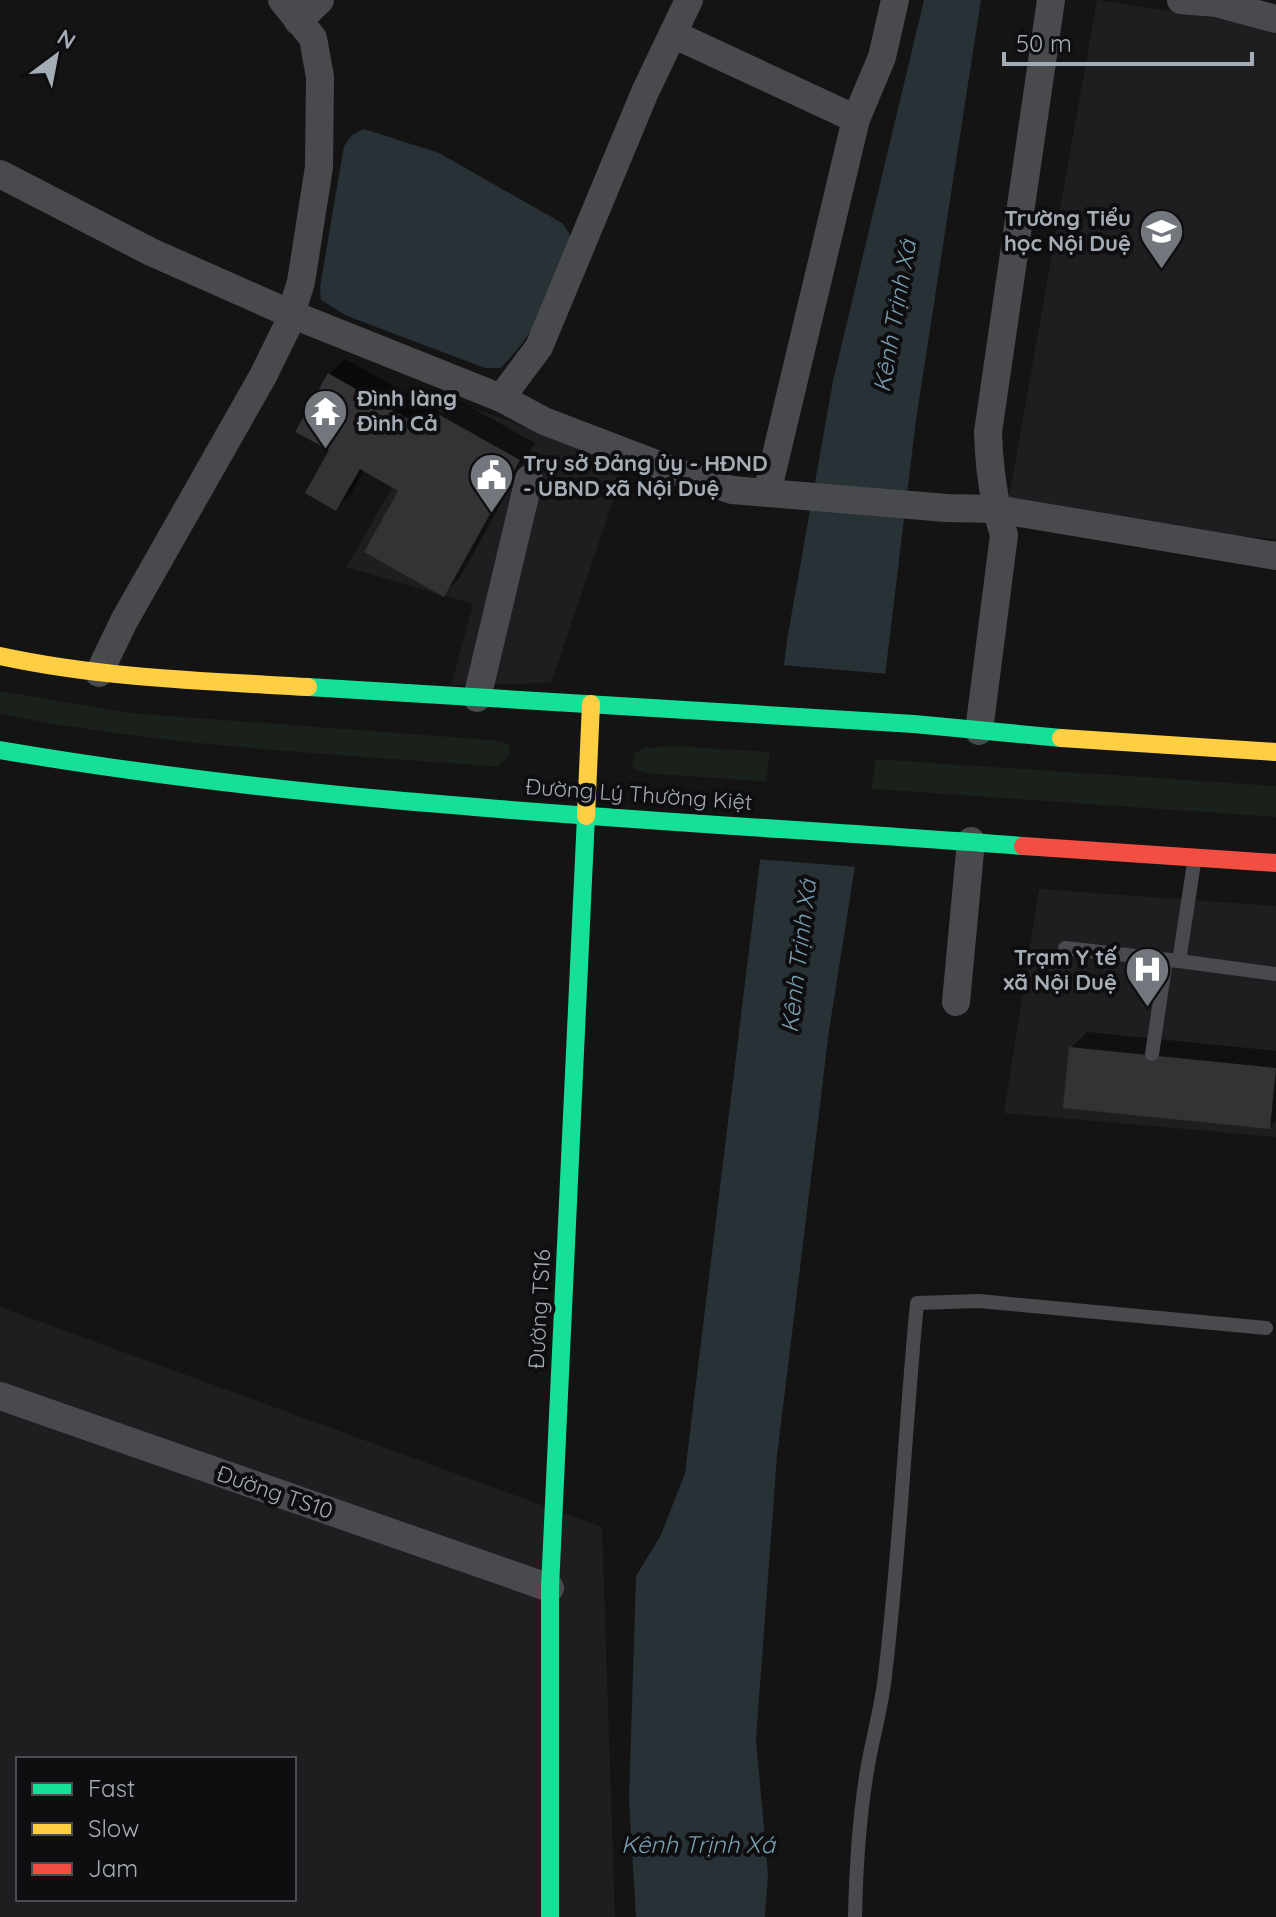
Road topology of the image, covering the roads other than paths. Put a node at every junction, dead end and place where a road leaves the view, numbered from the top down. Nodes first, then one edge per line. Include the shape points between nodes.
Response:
1 (320, 0) edge
2 (689, 0) edge
3 (895, 0) edge
4 (1051, 0) edge
5 (1181, 0) edge
6 (1217, 2) edge
7 (290, 11) edge
8 (1276, 19) edge
9 (673, 34) junction
10 (856, 119) junction
11 (0, 174) edge
12 (291, 314) junction
13 (501, 398) junction
14 (529, 479) dead end
15 (773, 493) junction
16 (996, 509) junction
17 (1276, 556) edge
18 (0, 656) edge
19 (99, 673) junction
20 (477, 698) junction
21 (591, 704) junction
22 (979, 731) junction
23 (0, 750) edge
24 (1276, 752) edge
25 (584, 815) junction
26 (971, 841) junction
27 (1195, 859) junction
28 (1276, 863) edge
29 (1065, 948) dead end
30 (1172, 960) junction
31 (1276, 974) edge
32 (956, 1002) dead end
33 (1152, 1054) dead end
34 (1266, 1328) dead end
35 (0, 1396) edge
36 (550, 1588) junction
37 (550, 1917) edge
38 (855, 1917) edge

1 - 7 street
2 - 9 street
3 - 10 street via 882,57
4 - 16 street via 988,432
5 - 6 street
6 - 8 street
7 - 12 street via 313,38 320,77 319,167
9 - 10 street
9 - 13 street via 539,347
10 - 15 street
11 - 12 street via 151,252
12 - 13 street
12 - 19 street via 263,376
13 - 15 street via 544,421 685,475 732,490
14 - 20 street
15 - 16 street
16 - 17 street
16 - 22 street via 1004,535
18 - 19 main road
19 - 20 main road
20 - 21 main road
21 - 22 main road
21 - 25 main road, Đường TS16
22 - 24 main road
23 - 25 main road, Đường Lý Thường Kiệt via 215,782
25 - 26 main road, Đường Lý Thường Kiệt
25 - 36 main road, Đường TS16
26 - 27 main road, Đường Lý Thường Kiệt
26 - 32 street
27 - 28 main road, Đường Lý Thường Kiệt
27 - 30 lane
29 - 30 lane
30 - 31 lane
30 - 33 lane
34 - 38 lane via 979,1301 917,1303 885,1679 866,1773
35 - 36 street, Đường TS10
36 - 37 main road, Đường TS16

